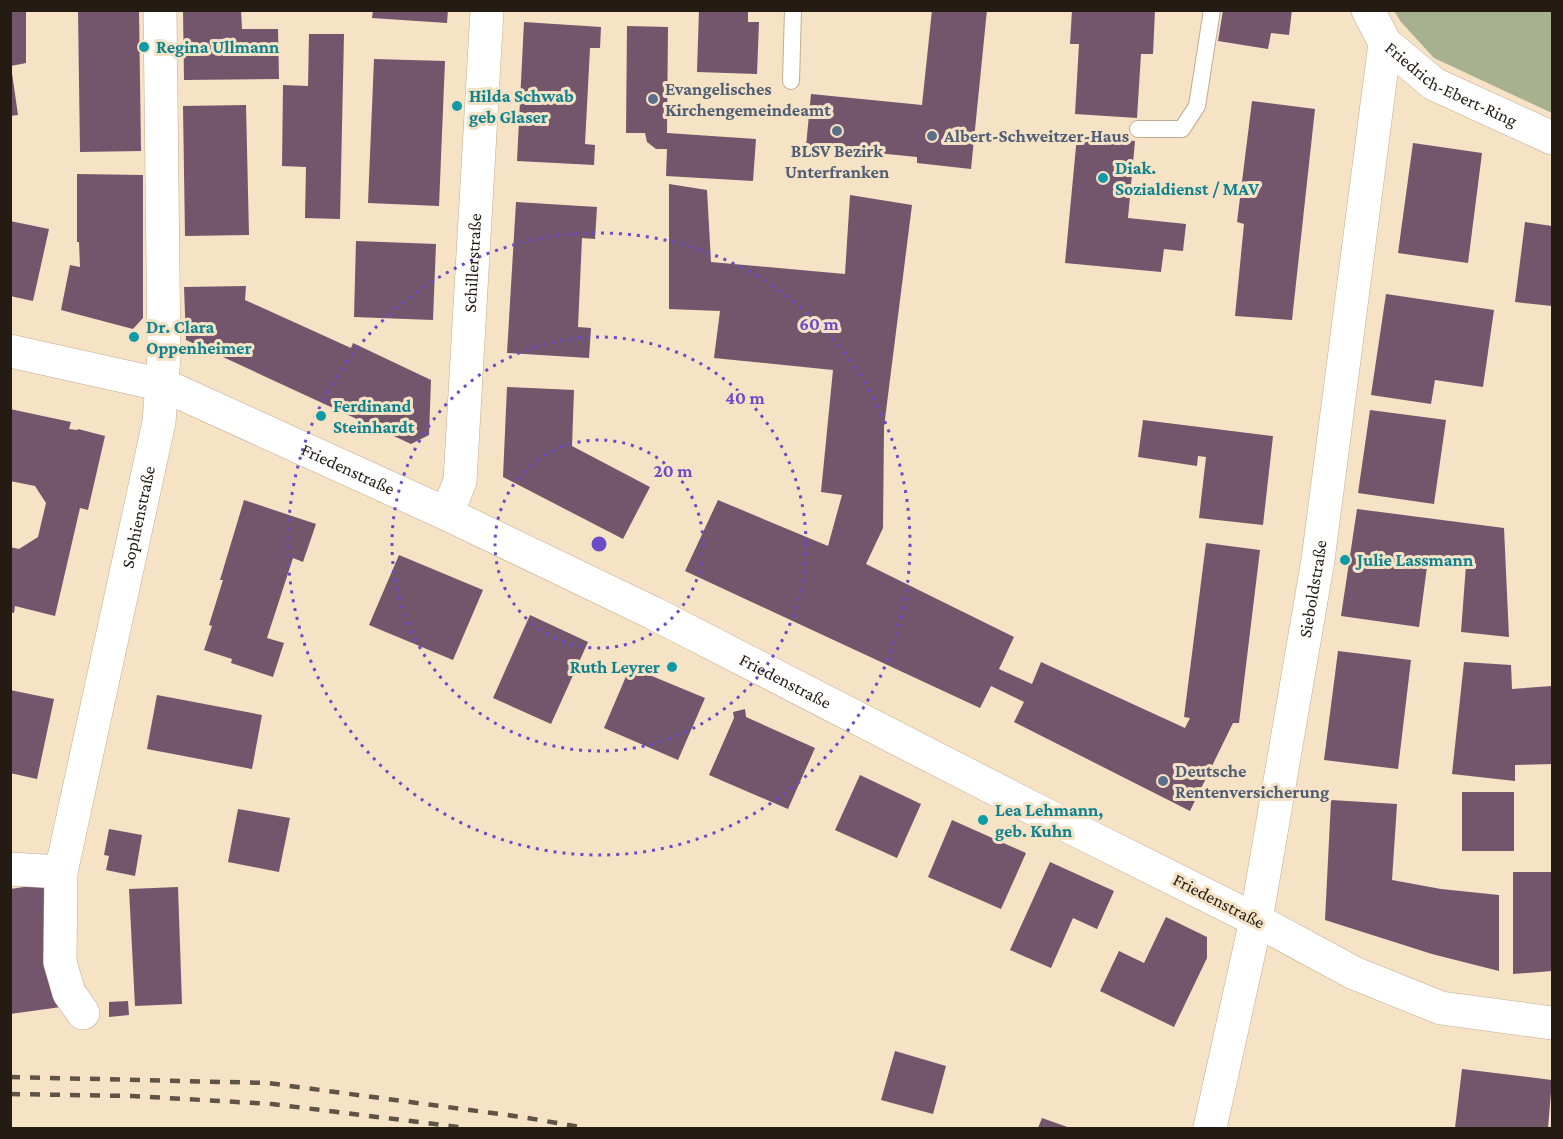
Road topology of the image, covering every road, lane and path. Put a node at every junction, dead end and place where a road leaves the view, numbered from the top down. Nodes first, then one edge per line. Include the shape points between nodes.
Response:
1 (160, 10) edge
2 (487, 10) edge
3 (793, 10) edge
4 (1212, 10) edge
5 (1368, 10) edge
6 (1385, 43) junction
7 (791, 81) dead end
8 (1137, 129) dead end
9 (1552, 138) edge
10 (10, 351) edge
11 (163, 385) junction
12 (447, 514) junction
13 (10, 869) edge
14 (61, 872) junction
15 (1256, 920) junction
16 (83, 1013) dead end
17 (1552, 1023) edge
18 (1210, 1128) edge

1 - 11 street, Sophienstraße
2 - 12 street, Schillerstraße via 460,480
3 - 7 lane
4 - 8 lane via 1197,106 1182,129
5 - 6 street, Friedrich-Ebert-Ring
6 - 9 street, Friedrich-Ebert-Ring via 1434,84
6 - 15 street, Sieboldstraße via 1318,560
10 - 11 street, Friedenstraße
11 - 12 street, Friedenstraße
11 - 14 street, Sophienstraße via 156,434
12 - 15 street, Friedenstraße via 663,618
13 - 14 street
14 - 16 street, Sophienstraße via 60,962 69,993
15 - 17 street, Friedenstraße via 1354,973 1441,1008
15 - 18 street, Sieboldstraße

